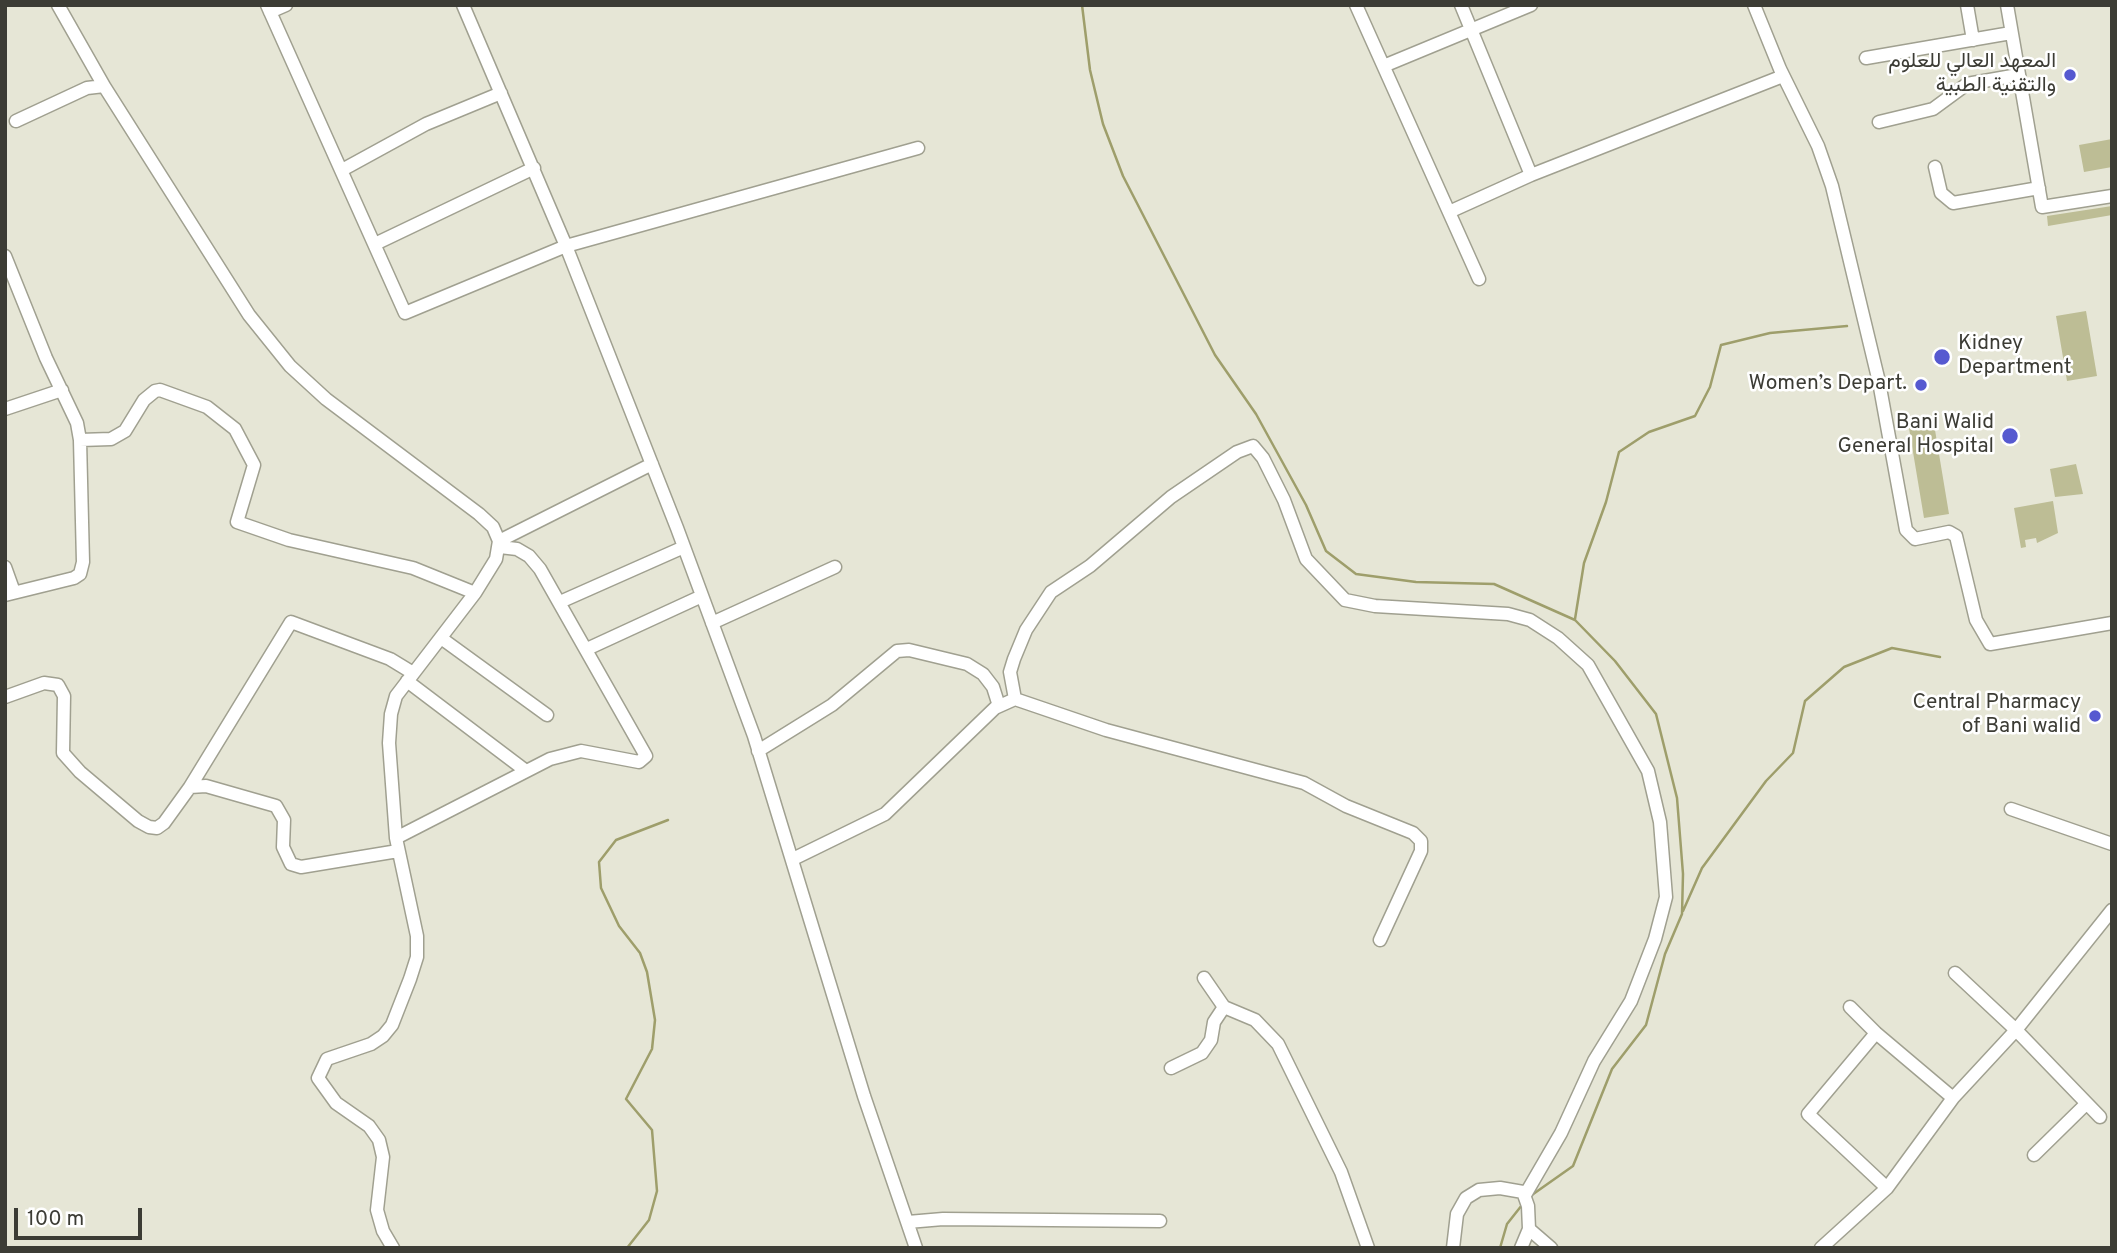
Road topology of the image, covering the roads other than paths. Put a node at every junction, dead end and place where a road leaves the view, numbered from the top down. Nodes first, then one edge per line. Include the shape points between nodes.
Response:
1 (58, 5) edge
2 (286, 5) edge
3 (463, 5) edge
4 (1356, 5) edge
5 (1461, 5) edge
6 (1531, 5) edge
7 (1754, 5) edge
8 (1967, 5) edge
9 (2007, 5) edge
10 (268, 8) edge
11 (1471, 30) junction
12 (2011, 33) junction
13 (1973, 40) junction
14 (1866, 58) dead end
15 (1385, 65) junction
16 (2018, 75) junction
17 (1783, 76) junction
18 (104, 86) junction
19 (502, 93) junction
20 (16, 121) dead end
21 (1879, 122) dead end
22 (918, 148) dead end
23 (1935, 167) dead end
24 (534, 168) junction
25 (342, 170) junction
26 (1531, 175) junction
27 (2039, 188) junction
28 (2112, 196) edge
29 (1449, 212) junction
30 (375, 244) junction
31 (566, 246) junction
32 (5, 256) edge
33 (1479, 279) dead end
34 (62, 390) junction
35 (5, 409) edge
36 (80, 440) junction
37 (652, 464) junction
38 (499, 544) junction
39 (684, 547) junction
40 (5, 566) edge
41 (835, 567) dead end
42 (475, 593) junction
43 (10, 594) edge
44 (702, 596) junction
45 (560, 602) junction
46 (712, 623) junction
47 (2112, 623) edge
48 (442, 638) junction
49 (587, 649) junction
50 (410, 677) junction
51 (5, 697) edge
52 (1015, 699) junction
53 (999, 706) junction
54 (547, 715) dead end
55 (758, 751) junction
56 (526, 771) junction
57 (190, 787) junction
58 (2011, 809) dead end
59 (2112, 844) edge
60 (397, 845) junction
61 (793, 859) junction
62 (2112, 910) edge
63 (1380, 940) dead end
64 (1955, 973) dead end
65 (1204, 978) dead end
66 (1224, 1007) junction
67 (1850, 1007) dead end
68 (2016, 1030) junction
69 (1876, 1033) junction
70 (1171, 1068) dead end
71 (1953, 1098) junction
72 (2085, 1105) junction
73 (2100, 1117) dead end
74 (2034, 1155) dead end
75 (1887, 1188) junction
76 (1524, 1194) junction
77 (1160, 1221) dead end
78 (908, 1222) junction
79 (1529, 1229) junction
80 (393, 1248) edge
81 (916, 1248) edge
82 (1368, 1248) edge
83 (1453, 1248) edge
84 (1521, 1248) edge
85 (1551, 1248) edge
86 (1821, 1248) edge

1 - 18 street
2 - 10 street
3 - 19 street
4 - 15 street
5 - 11 street
6 - 11 street
7 - 17 street
8 - 13 street
9 - 12 street
10 - 25 street
11 - 15 street
11 - 26 street
12 - 13 street
12 - 16 street
13 - 14 street
15 - 29 street
16 - 21 street via 1963,85 1933,109
16 - 27 street
17 - 26 street
17 - 47 street via 1832,186 1910,536 1949,532 1956,536 1976,620 1990,644
18 - 20 street via 87,88
18 - 38 street via 249,314 290,366 326,399 479,514 493,527
19 - 24 street
19 - 25 street via 426,124
22 - 31 street
23 - 27 street via 1941,193 1952,203
24 - 30 street
24 - 31 street
25 - 30 street
26 - 29 street
27 - 28 street via 2042,208
29 - 33 street
30 - 31 street via 405,313
31 - 37 street
32 - 34 street
34 - 35 street
34 - 36 street
36 - 42 street via 111,439 125,431 155,391 207,407 235,429 254,465 237,522 289,540 413,568
36 - 43 street via 82,569 74,578
37 - 38 street
37 - 39 street
38 - 42 street
38 - 45 street via 529,556
39 - 44 street
39 - 45 street
40 - 43 street
41 - 46 street
42 - 48 street
44 - 46 street
44 - 49 street
45 - 49 street
46 - 55 street
48 - 50 street
48 - 54 street
49 - 56 street via 646,756 639,762 581,751
50 - 56 street
50 - 57 street via 390,659 292,622
50 - 60 street via 396,696 389,743
51 - 57 street via 44,684 58,685 64,696 63,753 138,821 157,828
52 - 53 street
52 - 63 street via 1106,730 1304,783 1413,833 1421,841 1421,851
52 - 76 street via 1010,672 1026,630 1051,592 1090,566 1171,498 1237,452 1253,446 1284,500 1306,559 1345,600 1508,614 1530,620 1588,665 1648,771 1660,822 1666,897 1631,1001 1594,1060 1561,1133
53 - 55 street via 984,674 967,664 897,651 832,705
53 - 61 street via 885,814
55 - 61 street
56 - 60 street
57 - 60 street via 206,786 276,806 284,820 284,847 291,864 301,867
58 - 59 street
60 - 80 street via 417,957 402,1002 383,1036 327,1059 318,1078 336,1103 369,1126 379,1140 383,1157 377,1210
61 - 78 street via 864,1096
62 - 68 street
64 - 68 street
65 - 66 street
66 - 70 street via 1202,1054
66 - 82 street via 1255,1020 1278,1044 1341,1172
67 - 69 street
68 - 71 street
68 - 72 street
69 - 71 street
69 - 75 street via 1808,1114
71 - 75 street
72 - 73 street
72 - 74 street
75 - 86 street
76 - 79 street
76 - 83 street via 1500,1188 1479,1190 1466,1198 1457,1214
77 - 78 street
78 - 81 street
79 - 84 street
79 - 85 street

